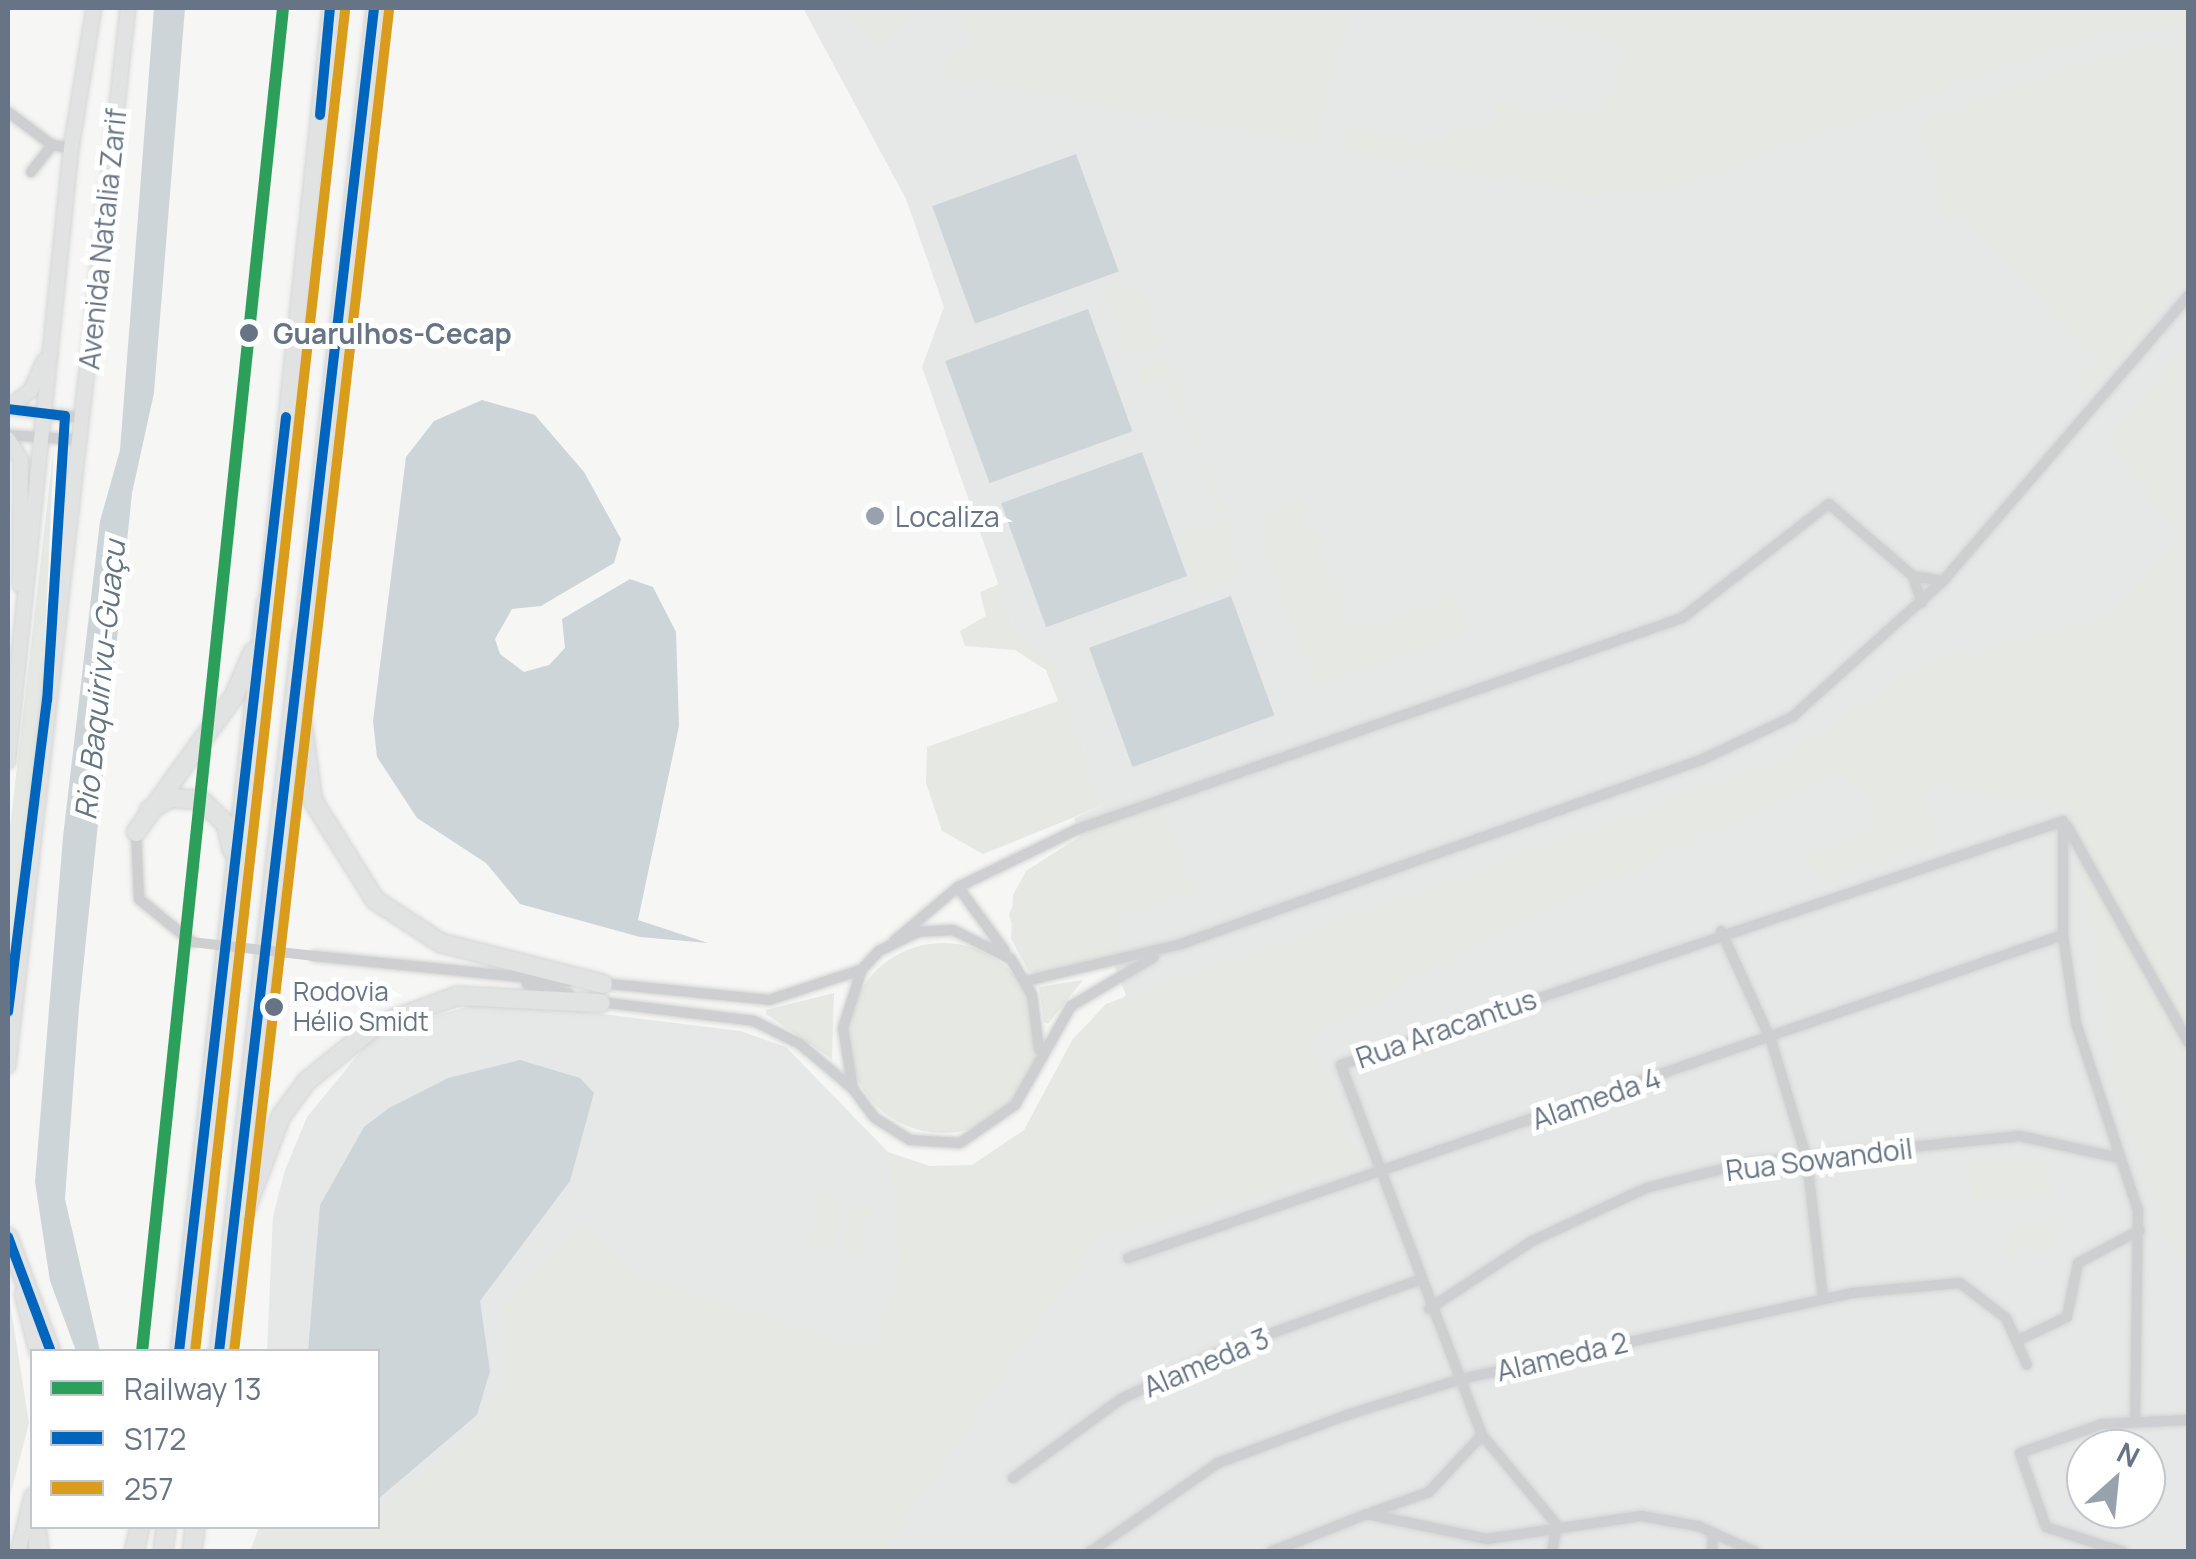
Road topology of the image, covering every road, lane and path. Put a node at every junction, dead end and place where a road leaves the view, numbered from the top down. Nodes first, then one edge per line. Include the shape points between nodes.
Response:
1 (94, 8) edge
2 (128, 8) edge
3 (330, 8) edge
4 (374, 8) edge
5 (8, 112) edge
6 (52, 145) junction
7 (70, 148) junction
8 (31, 172) dead end
9 (2188, 296) edge
10 (50, 347) junction
11 (8, 409) edge
12 (44, 413) junction
13 (83, 418) junction
14 (8, 437) edge
15 (41, 437) junction
16 (80, 440) junction
17 (1913, 576) junction
18 (1943, 581) junction
19 (266, 603) junction
20 (1922, 604) junction
21 (23, 625) junction
22 (302, 633) junction
23 (8, 761) edge
24 (2063, 821) junction
25 (136, 832) junction
26 (958, 887) junction
27 (234, 894) junction
28 (1721, 931) junction
29 (2063, 935) junction
30 (894, 942) junction
31 (1181, 944) junction
32 (1006, 952) junction
33 (862, 969) junction
34 (502, 978) junction
35 (1026, 982) junction
36 (602, 993) junction
37 (1770, 1040) junction
38 (2188, 1042) edge
39 (1039, 1049) junction
40 (8, 1066) edge
41 (853, 1089) junction
42 (2119, 1158) junction
43 (1807, 1160) junction
44 (1380, 1170) junction
45 (2140, 1230) junction
46 (8, 1239) edge
47 (1128, 1258) dead end
48 (1419, 1280) junction
49 (1823, 1299) junction
50 (226, 1303) junction
51 (1428, 1309) junction
52 (2021, 1340) junction
53 (36, 1349) edge
54 (50, 1349) edge
55 (180, 1349) edge
56 (219, 1349) edge
57 (2027, 1365) dead end
58 (1460, 1379) junction
59 (2135, 1420) junction
60 (2188, 1420) edge
61 (1482, 1435) junction
62 (1012, 1478) dead end
63 (1367, 1514) junction
64 (1557, 1525) junction
65 (1713, 1533) junction
66 (1090, 1552) edge
67 (1271, 1552) edge
68 (1552, 1552) edge
69 (1712, 1552) edge
70 (1755, 1552) edge
71 (2123, 1552) edge

1 - 7 main road, Avenida Natalia Zarif
2 - 13 main road, Avenida Natalia Zarif
3 - 19 main road
4 - 22 main road
5 - 6 street
6 - 7 street
6 - 8 street
7 - 10 main road, Avenida Natalia Zarif
9 - 18 street
10 - 11 main road via 31,390
10 - 12 main road, Avenida Natalia Zarif
11 - 12 street
12 - 13 street
12 - 15 main road, Avenida Natalia Zarif
13 - 16 main road, Avenida Natalia Zarif
14 - 15 street
14 - 21 main road via 21,460
15 - 16 street
15 - 21 main road, Avenida Natalia Zarif
16 - 40 main road, Avenida Natalia Zarif
17 - 18 street
17 - 20 street
17 - 26 street via 1829,504 1682,618 1078,829
18 - 20 street
19 - 25 highway via 234,696
19 - 27 highway
20 - 31 street via 1842,679 1748,741
21 - 23 main road, Avenida Natalia Zarif
22 - 36 highway via 305,769 349,870 441,944
22 - 50 highway
24 - 28 street, Rua Aracantus
24 - 29 street
24 - 38 street
25 - 27 highway via 164,800 208,804 230,832
25 - 34 street, bridge via 131,873 140,900 192,942
26 - 30 street
26 - 32 street
27 - 55 highway
28 - 37 street
28 - 44 street, Rua Aracantus via 1341,1065
29 - 37 street, Alameda 4
29 - 42 street via 2076,1023
30 - 32 street via 953,930
30 - 33 street
31 - 35 street
31 - 39 street via 1084,995
32 - 35 street
33 - 36 street via 769,1000
33 - 41 street via 844,1028
34 - 36 street
34 - 36 street
35 - 39 street
36 - 41 street via 754,1022 800,1044
36 - 50 highway via 457,996 388,1020 338,1051 281,1116 261,1155
37 - 43 street
37 - 44 street, Alameda 4
39 - 41 street via 1015,1105 960,1143 891,1132
42 - 43 street, Rua Sowandoil via 2020,1136
42 - 45 street
43 - 49 street
43 - 51 street, Rua Sowandoil via 1646,1188 1532,1242
44 - 47 street, Alameda 4
44 - 48 street, Rua Aracantus
45 - 52 street via 2078,1263 2068,1316
45 - 59 street
46 - 53 main road
46 - 54 highway
48 - 51 street, Rua Aracantus
48 - 62 street, Alameda 3 via 1216,1353 1121,1399
49 - 52 street, Alameda 2 via 1960,1283
49 - 58 street, Alameda 2
50 - 56 highway
51 - 58 street, Rua Aracantus
52 - 57 street
58 - 61 street, Rua Aracantus
58 - 66 street, Alameda 2 via 1218,1464
59 - 60 street
59 - 71 street via 2020,1453 2046,1527
61 - 63 street via 1429,1492
61 - 64 street, Rua Aracantus
63 - 64 street via 1487,1539
63 - 67 street
64 - 65 street via 1641,1516
64 - 68 street
65 - 69 street
65 - 70 street

